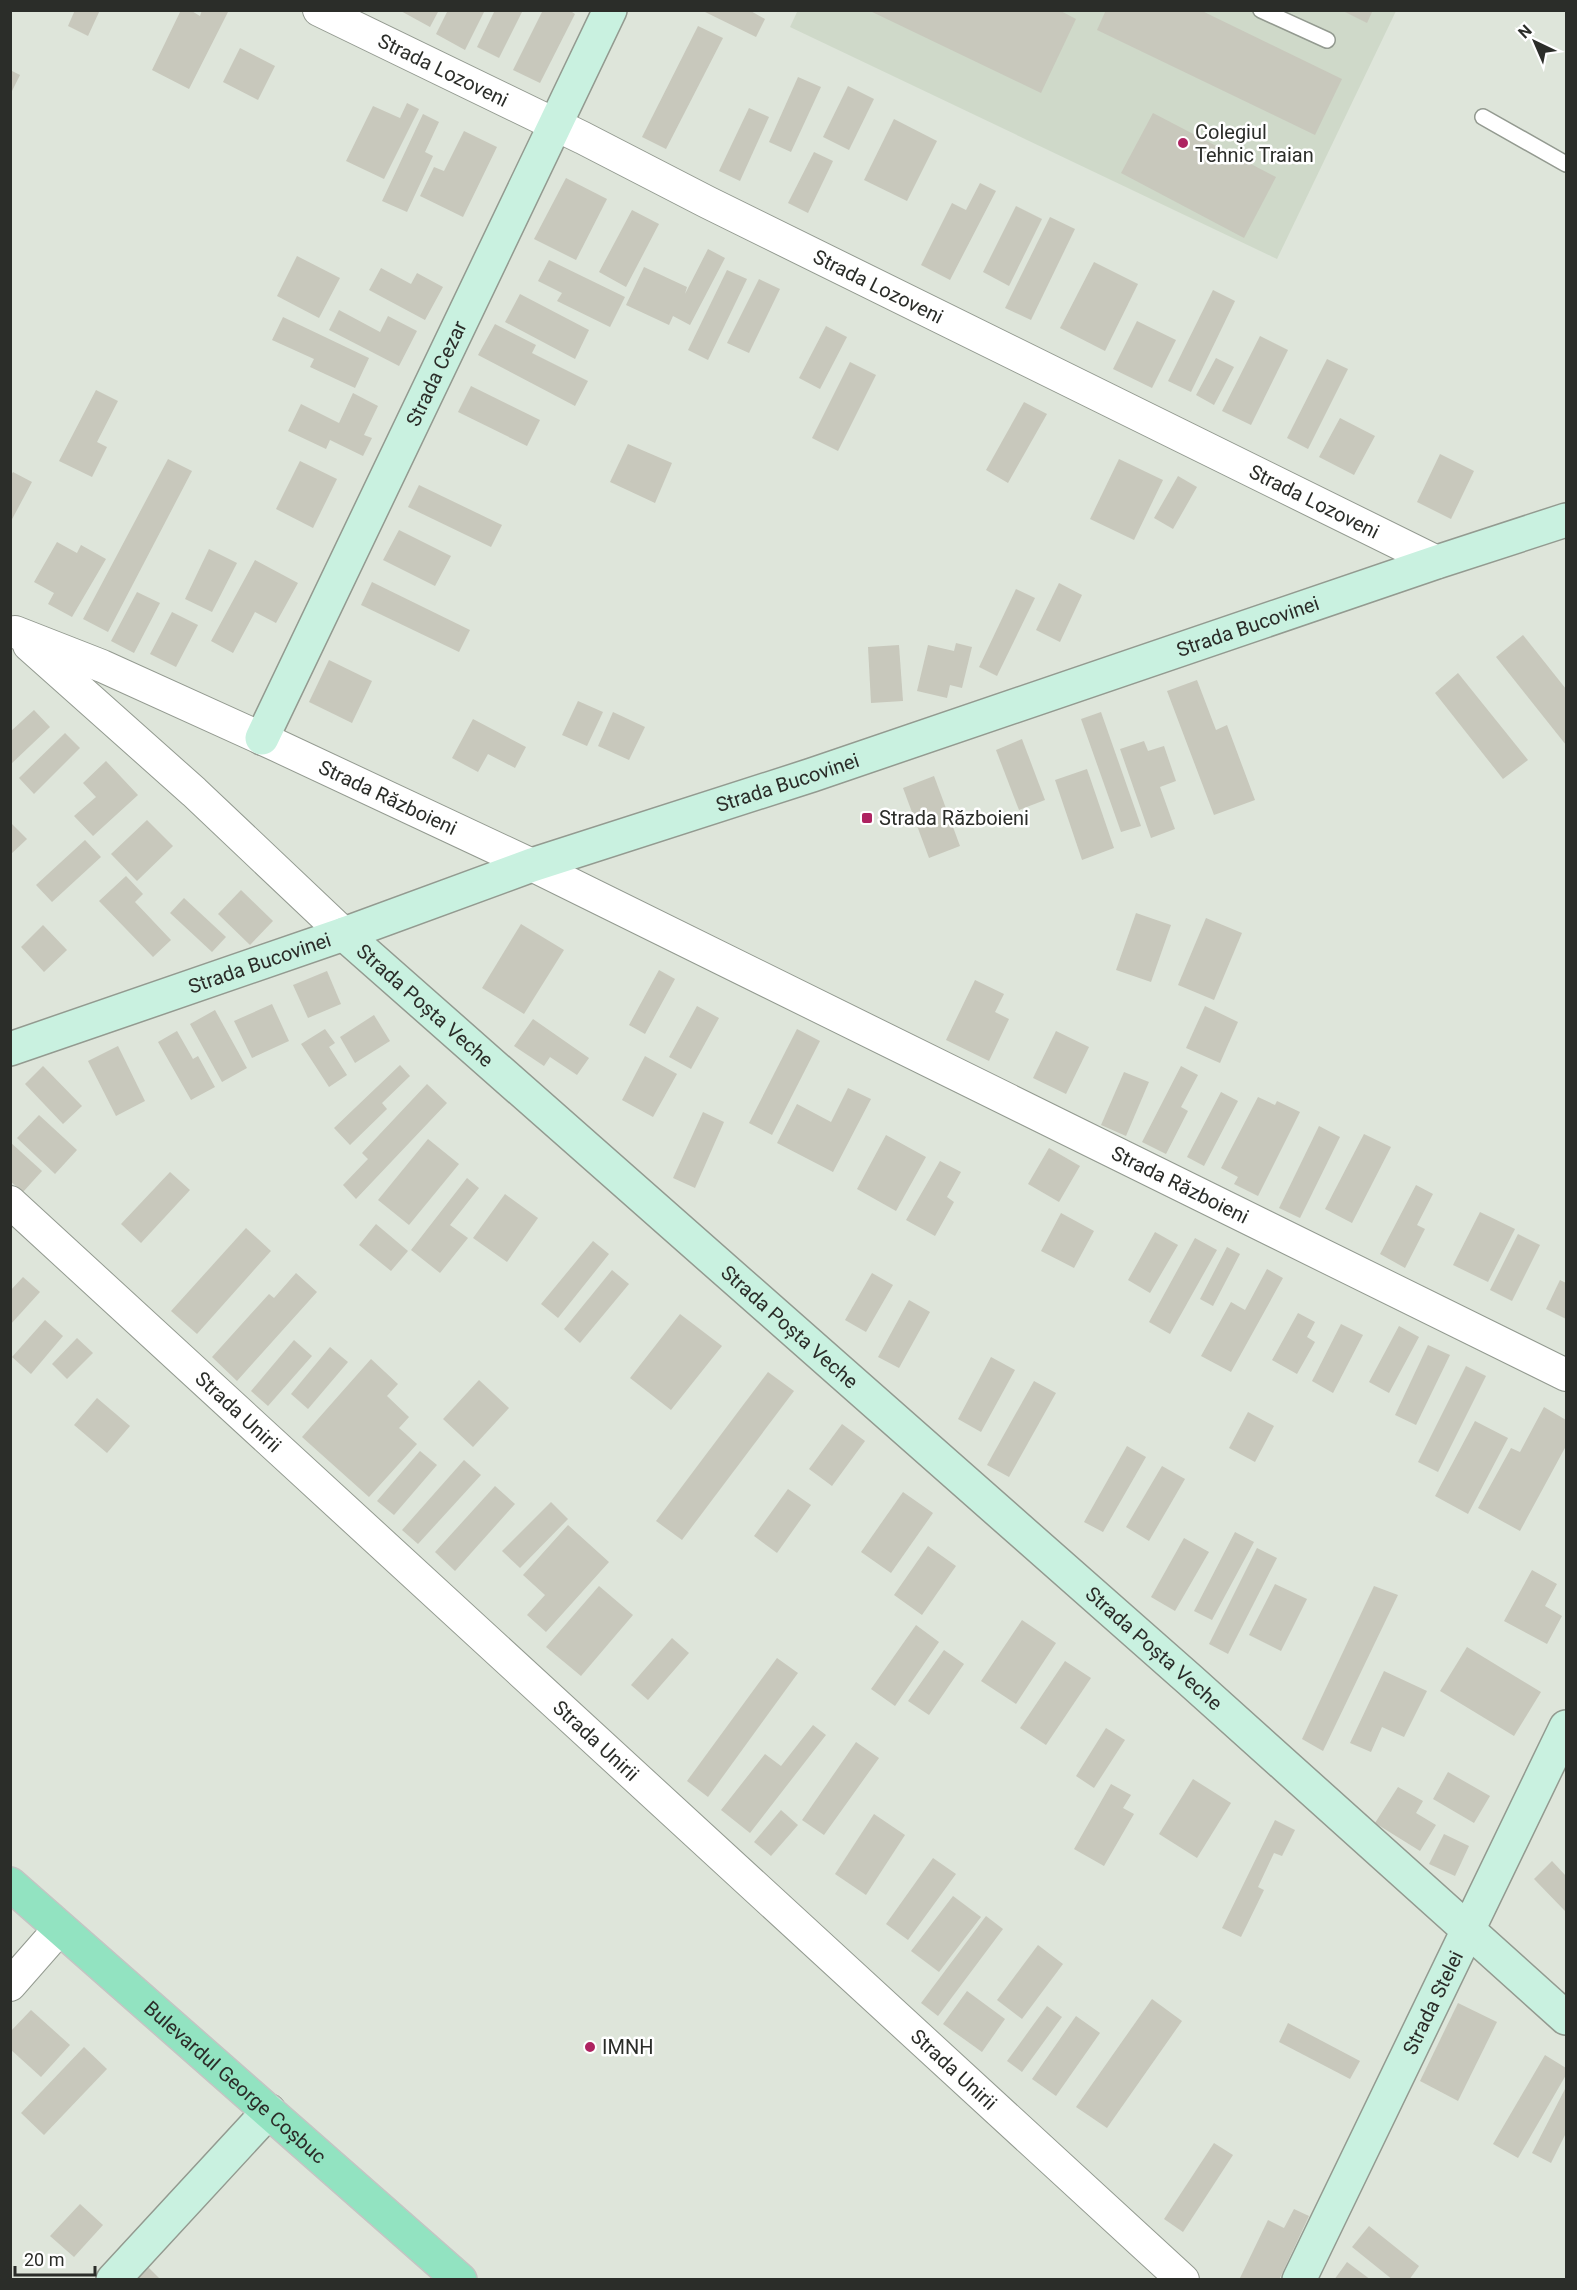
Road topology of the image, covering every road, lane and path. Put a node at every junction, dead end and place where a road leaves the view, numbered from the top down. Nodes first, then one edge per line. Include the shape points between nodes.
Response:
1 (318, 10) edge
2 (610, 10) edge
3 (1261, 10) edge
4 (1327, 40) dead end
5 (1483, 117) dead end
6 (555, 124) junction
7 (1566, 164) edge
8 (1566, 520) edge
9 (1437, 562) junction
10 (13, 630) edge
11 (262, 738) junction
12 (532, 865) junction
13 (344, 934) junction
14 (10, 1049) edge
15 (10, 1202) edge
16 (1566, 1375) edge
17 (1566, 1727) edge
18 (10, 1884) edge
19 (60, 1928) junction
20 (1468, 1928) junction
21 (10, 1984) edge
22 (1566, 2018) edge
23 (270, 2111) junction
24 (113, 2280) edge
25 (460, 2280) edge
26 (1183, 2280) edge
27 (1299, 2280) edge

1 - 6 street, Strada Lozoveni
2 - 6 street, Strada Cezar
3 - 4 lane
5 - 7 lane
6 - 9 street, Strada Lozoveni
6 - 11 street, Strada Cezar
8 - 9 street, Strada Bucovinei
9 - 12 street, Strada Bucovinei via 812,775
10 - 11 street, Strada Războieni
10 - 13 street, Strada Poșta Veche via 194,792
11 - 12 street, Strada Războieni
12 - 13 street, Strada Bucovinei
12 - 16 street, Strada Războieni
13 - 14 street, Strada Bucovinei
13 - 20 street, Strada Poșta Veche
15 - 26 street, Strada Unirii
17 - 20 street, Strada Stelei
18 - 19 main road, Bulevardul George Coșbuc
19 - 21 street
19 - 23 main road, Bulevardul George Coșbuc
20 - 22 street, Strada Poșta Veche
20 - 27 street, Strada Stelei
23 - 24 street
23 - 25 main road, Bulevardul George Coșbuc

